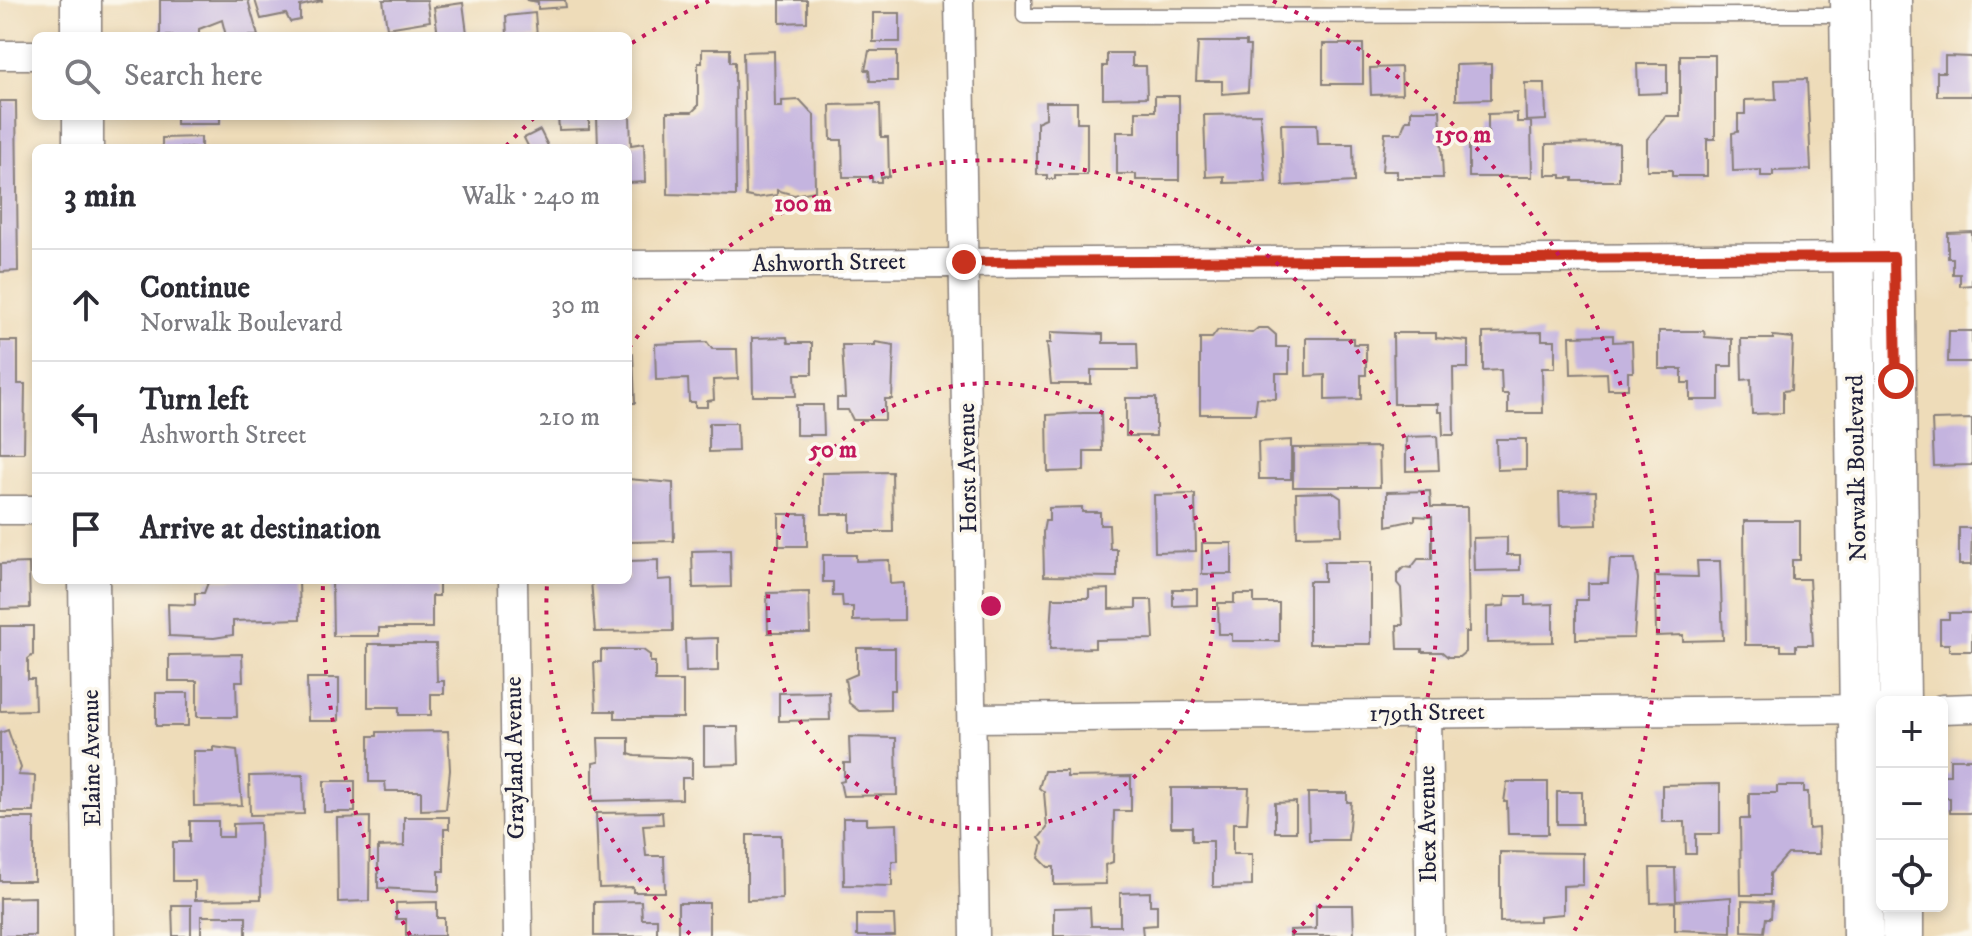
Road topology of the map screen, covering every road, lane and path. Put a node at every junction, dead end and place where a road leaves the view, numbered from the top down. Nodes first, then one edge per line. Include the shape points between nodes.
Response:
1 (81, 0) edge
2 (959, 0) edge
3 (1024, 0) edge
4 (1891, 0) edge
5 (1269, 8) edge
6 (1850, 8) edge
7 (81, 32) edge
8 (0, 55) edge
9 (32, 55) edge
10 (83, 120) edge
11 (83, 144) edge
12 (1854, 257) junction
13 (1894, 257) junction
14 (964, 262) junction
15 (632, 265) edge
16 (0, 510) edge
17 (32, 510) edge
18 (89, 584) edge
19 (513, 584) edge
20 (1900, 696) edge
21 (1972, 708) edge
22 (1871, 709) edge
23 (1948, 709) edge
24 (1427, 713) junction
25 (972, 718) junction
26 (1903, 912) edge
27 (94, 936) edge
28 (518, 936) edge
29 (975, 936) edge
30 (1430, 936) edge
31 (1863, 936) edge
32 (1903, 936) edge

1 - 7 main road
2 - 14 street, Horst Avenue
3 - 5 lane via 1024,16
4 - 13 main road, Norwalk Boulevard
5 - 6 lane
6 - 12 main road, Norwalk Boulevard
8 - 9 street
10 - 11 main road
12 - 13 street, Ashworth Street
12 - 14 street, Ashworth Street
12 - 22 main road, Norwalk Boulevard
13 - 20 main road, Norwalk Boulevard
14 - 15 street, Ashworth Street
14 - 25 street, Horst Avenue
16 - 17 street
18 - 27 main road, Elaine Avenue
19 - 28 street, Grayland Avenue
21 - 23 street
22 - 24 street, 179th Street
22 - 31 main road, Norwalk Boulevard
24 - 25 street, 179th Street
24 - 30 street, Ibex Avenue
25 - 29 street, Horst Avenue
26 - 32 main road

